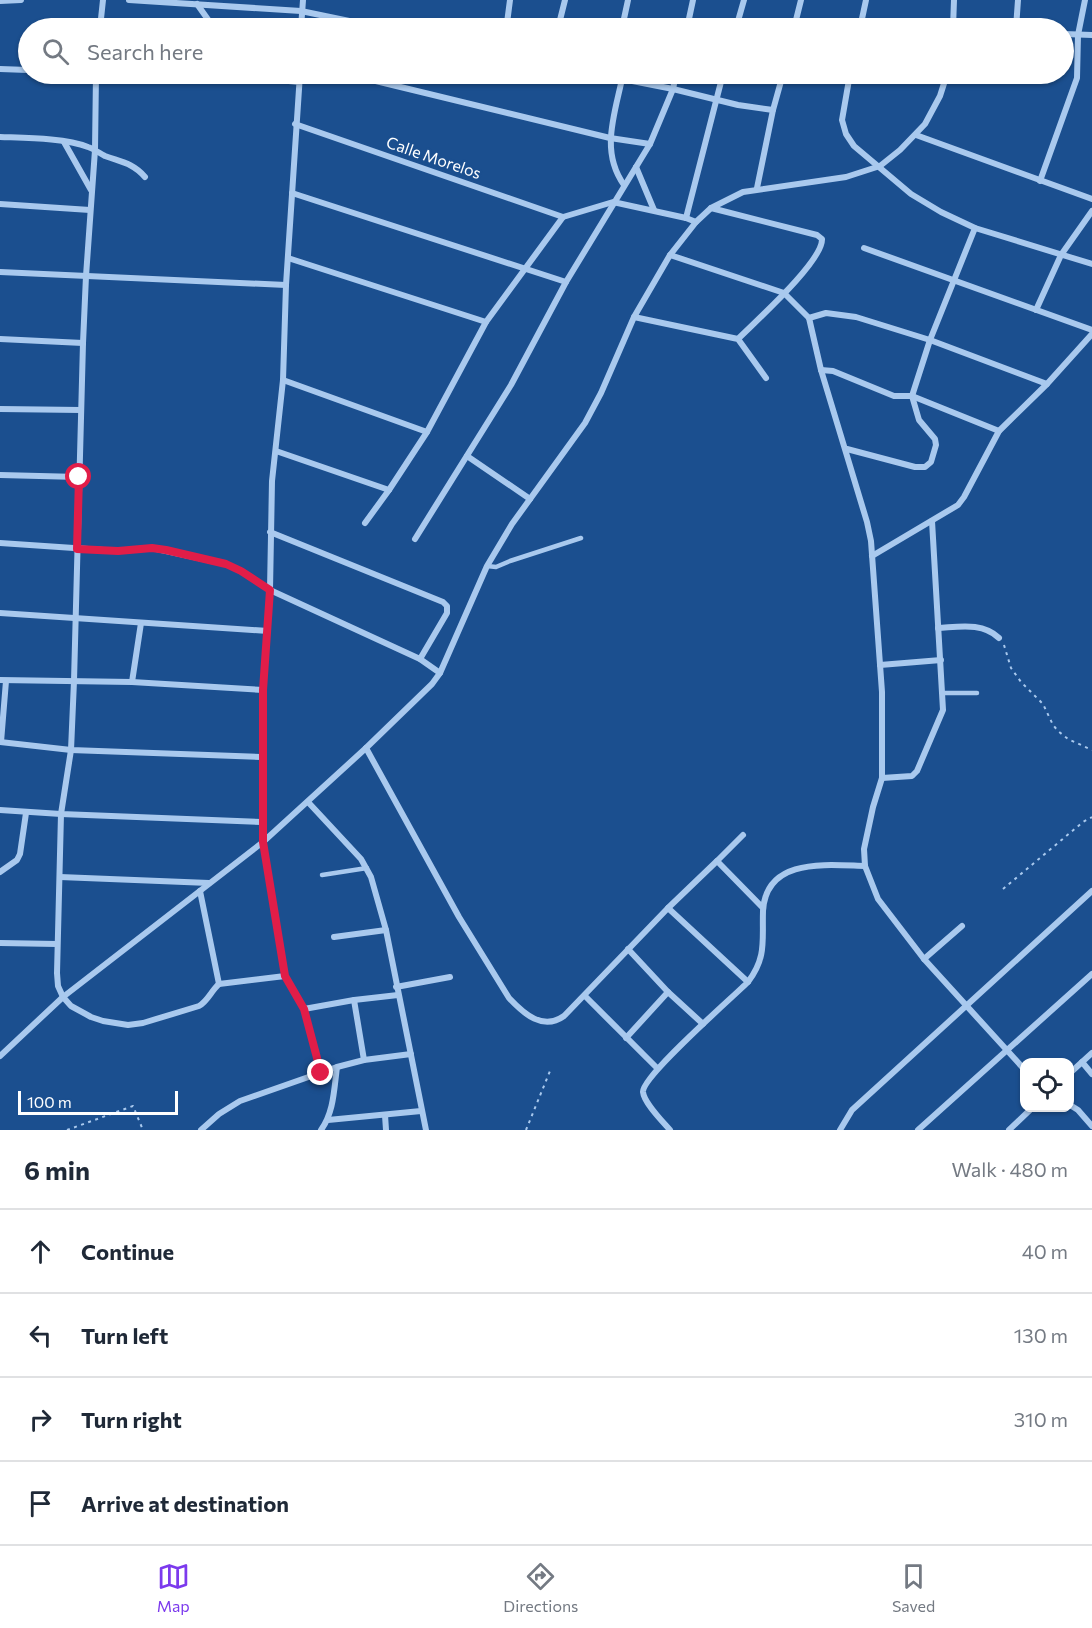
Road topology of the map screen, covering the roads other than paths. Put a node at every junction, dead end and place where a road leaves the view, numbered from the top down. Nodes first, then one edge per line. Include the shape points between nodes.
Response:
1 (21, 0) edge
2 (103, 0) edge
3 (129, 0) edge
4 (303, 0) edge
5 (510, 0) edge
6 (565, 0) edge
7 (628, 0) edge
8 (693, 0) edge
9 (744, 0) edge
10 (801, 0) edge
11 (866, 0) edge
12 (954, 0) edge
13 (1018, 0) edge
14 (1085, 0) edge
15 (0, 1) edge
16 (197, 4) junction
17 (301, 11) junction
18 (101, 18) edge
19 (207, 18) edge
20 (301, 18) edge
21 (335, 18) edge
22 (508, 18) edge
23 (560, 18) edge
24 (624, 18) edge
25 (689, 18) edge
26 (738, 18) edge
27 (796, 18) edge
28 (862, 18) edge
29 (953, 18) edge
30 (1017, 18) edge
31 (1074, 35) edge
32 (1078, 35) junction
33 (1092, 36) edge
34 (0, 69) edge
35 (18, 70) edge
36 (96, 84) edge
37 (299, 84) edge
38 (388, 84) edge
39 (621, 84) edge
40 (654, 84) edge
41 (674, 84) edge
42 (720, 84) edge
43 (780, 84) edge
44 (848, 84) edge
45 (943, 84) edge
46 (673, 89) junction
47 (716, 98) junction
48 (774, 110) junction
49 (295, 124) junction
50 (916, 135) junction
51 (0, 137) edge
52 (610, 138) junction
53 (64, 142) junction
54 (650, 144) junction
55 (95, 150) junction
56 (636, 166) junction
57 (880, 166) junction
58 (145, 177) dead end
59 (1040, 181) junction
60 (624, 185) junction
61 (757, 188) junction
62 (91, 191) junction
63 (292, 193) junction
64 (1092, 199) edge
65 (613, 202) junction
66 (0, 204) edge
67 (711, 208) junction
68 (90, 210) junction
69 (654, 210) junction
70 (1092, 211) edge
71 (563, 218) junction
72 (686, 218) junction
73 (696, 222) junction
74 (975, 228) junction
75 (864, 248) dead end
76 (670, 255) junction
77 (1061, 255) junction
78 (288, 258) junction
79 (1092, 264) edge
80 (525, 268) junction
81 (0, 272) edge
82 (86, 276) junction
83 (955, 280) junction
84 (566, 282) junction
85 (286, 285) junction
86 (784, 293) junction
87 (1036, 310) junction
88 (634, 316) junction
89 (809, 318) junction
90 (486, 322) junction
91 (1092, 332) edge
92 (0, 339) edge
93 (738, 339) junction
94 (930, 340) junction
95 (83, 343) junction
96 (821, 370) junction
97 (766, 378) dead end
98 (283, 380) junction
99 (1047, 384) junction
100 (912, 396) junction
101 (0, 409) edge
102 (81, 411) junction
103 (999, 431) junction
104 (427, 432) junction
105 (847, 449) junction
106 (276, 451) junction
107 (467, 456) junction
108 (0, 475) edge
109 (79, 477) junction
110 (389, 489) junction
111 (530, 499) junction
112 (932, 521) junction
113 (365, 523) dead end
114 (270, 532) junction
115 (581, 538) dead end
116 (415, 539) dead end
117 (0, 543) edge
118 (77, 549) junction
119 (872, 556) junction
120 (487, 566) junction
121 (270, 590) junction
122 (0, 613) edge
123 (76, 619) junction
124 (141, 623) junction
125 (938, 628) junction
126 (268, 631) junction
127 (999, 638) road end
128 (420, 659) junction
129 (941, 660) junction
130 (880, 665) junction
131 (440, 673) junction
132 (3, 680) edge
133 (74, 681) junction
134 (132, 682) junction
135 (263, 690) junction
136 (944, 693) junction
137 (977, 693) dead end
138 (1, 742) edge
139 (366, 748) junction
140 (71, 750) junction
141 (261, 758) junction
142 (882, 778) junction
143 (308, 802) junction
144 (0, 810) edge
145 (26, 813) junction
146 (61, 814) junction
147 (262, 822) junction
148 (743, 835) dead end
149 (263, 842) junction
150 (717, 861) junction
151 (865, 866) junction
152 (367, 868) junction
153 (0, 872) edge
154 (322, 875) dead end
155 (60, 877) junction
156 (210, 883) junction
157 (200, 891) junction
158 (1092, 891) edge
159 (668, 908) junction
160 (763, 908) junction
161 (962, 926) dead end
162 (386, 930) junction
163 (334, 937) dead end
164 (0, 942) edge
165 (57, 944) junction
166 (628, 949) junction
167 (924, 959) junction
168 (1092, 974) edge
169 (285, 976) junction
170 (450, 976) dead end
171 (748, 982) junction
172 (219, 984) junction
173 (396, 987) junction
174 (668, 992) junction
175 (398, 995) junction
176 (585, 996) junction
177 (63, 997) junction
178 (354, 1000) junction
179 (967, 1004) junction
180 (304, 1009) junction
181 (704, 1024) junction
182 (626, 1038) junction
183 (1008, 1050) junction
184 (1092, 1053) edge
185 (411, 1054) junction
186 (0, 1056) edge
187 (364, 1060) junction
188 (1082, 1062) junction
189 (1020, 1064) edge
190 (337, 1067) junction
191 (657, 1068) junction
192 (1074, 1069) edge
193 (321, 1073) junction
194 (1092, 1074) edge
195 (1074, 1108) edge
196 (421, 1111) junction
197 (1027, 1112) edge
198 (385, 1115) junction
199 (328, 1120) junction
200 (1092, 1126) edge
201 (201, 1130) edge
202 (321, 1130) edge
203 (386, 1130) edge
204 (426, 1130) edge
205 (670, 1130) edge
206 (840, 1130) edge
207 (918, 1130) edge
208 (1009, 1130) edge

1 - 15 street
2 - 18 street
3 - 16 street
4 - 17 street
5 - 22 street
6 - 23 street
7 - 24 street
8 - 25 street
9 - 26 street
10 - 27 street
11 - 28 street
12 - 29 street
13 - 30 street
14 - 32 street
16 - 17 street
16 - 19 street
17 - 20 street
17 - 21 street
31 - 32 street
32 - 33 street
32 - 59 street via 1077,78
34 - 35 street
36 - 55 street
37 - 49 street
38 - 52 street
39 - 52 street
40 - 46 street
41 - 46 street
42 - 47 street
43 - 48 street
44 - 57 street via 844,129 854,146
45 - 50 street via 933,111
46 - 47 street
46 - 54 street
47 - 48 street
47 - 72 street
48 - 61 street
49 - 63 street
49 - 71 street, Calle Morelos
50 - 57 street
50 - 59 street
51 - 53 street
52 - 54 street
52 - 60 street via 611,157
53 - 55 street
53 - 62 street
54 - 56 street
55 - 58 street via 127,162
55 - 62 street
56 - 60 street
56 - 69 street
57 - 61 street via 846,177
57 - 74 street via 910,194
59 - 64 street
60 - 65 street
61 - 67 street
62 - 68 street
63 - 78 street
63 - 80 street
65 - 69 street
65 - 71 street
65 - 84 street
66 - 68 street
67 - 73 street
67 - 86 street via 822,239 820,251
68 - 82 street
69 - 72 street
70 - 77 street
71 - 80 street
72 - 73 street
73 - 76 street
74 - 77 street
74 - 83 street
75 - 83 street
76 - 86 street
76 - 88 street
77 - 79 street
77 - 87 street
78 - 85 street
78 - 90 street
80 - 84 street
80 - 90 street
81 - 82 street
82 - 85 street
82 - 95 street
83 - 87 street
83 - 94 street
84 - 107 street via 511,385
85 - 98 street
86 - 89 street
86 - 93 street
87 - 91 street
88 - 93 street
88 - 111 street via 585,423
89 - 94 street via 826,313 845,314
89 - 96 street
90 - 104 street
91 - 99 street
92 - 95 street
93 - 97 street
94 - 99 street
94 - 100 street
95 - 102 street
96 - 100 street via 833,371 894,396
96 - 105 street
98 - 104 street
98 - 106 street
99 - 103 street
100 - 103 street
100 - 105 street via 919,420 935,439 935,451 928,465 915,467
101 - 102 street
102 - 109 street
103 - 112 street via 964,497
104 - 110 street
105 - 119 street
106 - 110 street
106 - 114 street
107 - 111 street
107 - 116 street
108 - 109 street
109 - 118 street
110 - 113 street
111 - 120 street
112 - 119 street
112 - 125 street
114 - 121 street
114 - 128 street via 443,602 447,613
115 - 120 lane via 496,567
117 - 118 street
118 - 121 street via 166,550 226,564
118 - 123 street
119 - 130 street
120 - 131 street
121 - 126 street
121 - 128 street
122 - 123 street
123 - 124 street
123 - 133 street
124 - 126 street
124 - 134 street
125 - 127 street via 971,626 992,631
125 - 129 street
126 - 135 street
128 - 131 street
129 - 130 street
129 - 136 street
130 - 142 street
131 - 139 street
132 - 133 street
132 - 138 street
133 - 134 street
133 - 140 street
134 - 135 street
135 - 141 street
136 - 137 lane
136 - 142 street via 941,720 917,771 912,776
138 - 140 street
139 - 143 street
139 - 176 street via 459,917 509,998 536,1020 551,1023
140 - 141 street
140 - 146 street
141 - 147 street
142 - 151 street via 864,849
143 - 149 street
143 - 152 street
144 - 145 street
145 - 146 street
145 - 153 street via 20,854
146 - 147 street
146 - 155 street
147 - 149 street
148 - 150 street
149 - 156 street
149 - 169 street
150 - 159 street
150 - 160 street
151 - 160 street via 791,869 771,886
151 - 167 street via 878,899
152 - 154 lane
152 - 162 street
155 - 156 street
155 - 165 street
156 - 157 street
157 - 172 street
157 - 177 street
158 - 179 street
159 - 166 street
159 - 171 street
160 - 171 street via 761,960
161 - 167 street
162 - 163 street
162 - 173 street
164 - 165 street
165 - 177 street via 58,986
166 - 174 street
166 - 176 street
167 - 179 street
168 - 183 street
169 - 172 street
169 - 180 street
170 - 173 street
171 - 181 street
172 - 177 street via 199,1006 128,1025 91,1017
173 - 175 street
174 - 181 street
174 - 182 street
175 - 178 street
175 - 185 street
176 - 182 street
177 - 186 street
178 - 180 street
178 - 187 street
179 - 183 street
179 - 206 street via 852,1110
180 - 193 street
181 - 191 street
182 - 191 street
183 - 189 street
183 - 207 street
184 - 188 street
185 - 187 street
185 - 196 street
187 - 190 street
188 - 192 street
188 - 194 street
190 - 193 street
190 - 199 street
191 - 205 street via 646,1081 643,1093
193 - 201 street via 240,1101
195 - 200 street
196 - 198 street
196 - 204 street
197 - 208 street
198 - 199 street
198 - 203 street
199 - 202 street

